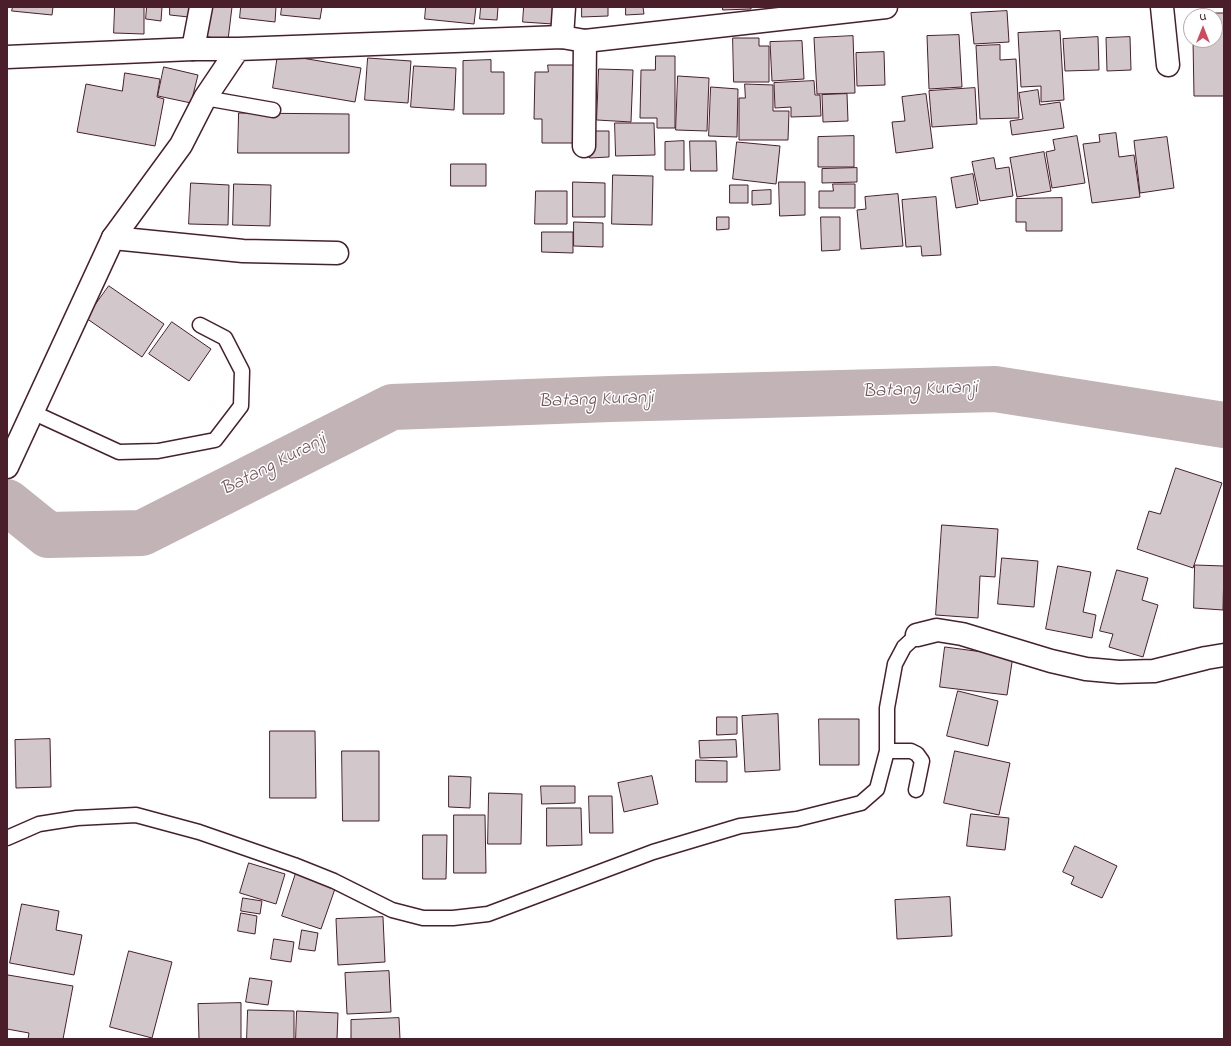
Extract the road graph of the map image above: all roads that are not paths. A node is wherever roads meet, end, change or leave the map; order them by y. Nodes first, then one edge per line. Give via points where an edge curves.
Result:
1 (201, 7) edge
2 (564, 7) edge
3 (886, 7) edge
4 (1162, 7) edge
5 (811, 11) edge
6 (562, 37) junction
7 (585, 41) junction
8 (193, 49) junction
9 (238, 49) junction
10 (7, 57) edge
11 (1168, 65) dead end
12 (205, 98) junction
13 (273, 110) dead end
14 (584, 146) dead end
15 (113, 238) junction
16 (337, 253) dead end
17 (200, 325) dead end
18 (32, 412) junction
19 (10, 462) edge
20 (917, 635) joint
21 (1224, 655) edge
22 (886, 752) junction
23 (916, 790) dead end
24 (7, 838) edge

1 - 8 street
2 - 6 street
3 - 5 street
4 - 11 street
5 - 7 street
6 - 7 street
6 - 9 street
7 - 14 street
8 - 9 street
8 - 10 street
9 - 12 street
12 - 13 lane
12 - 15 street via 181,145
15 - 16 street via 243,251
15 - 18 street
17 - 18 lane via 225,338 242,371 241,406 215,440 158,451 119,452
18 - 19 street
20 - 21 street via 937,630 962,634 1051,661 1086,669 1119,672 1154,671
20 - 22 lane via 904,647 895,664 887,708
22 - 23 lane via 917,754 922,761
22 - 24 lane via 877,789 861,803 797,819 740,826 653,852 488,914 453,918 423,918 392,910 334,881 294,865 199,832 136,815 76,818 39,824

